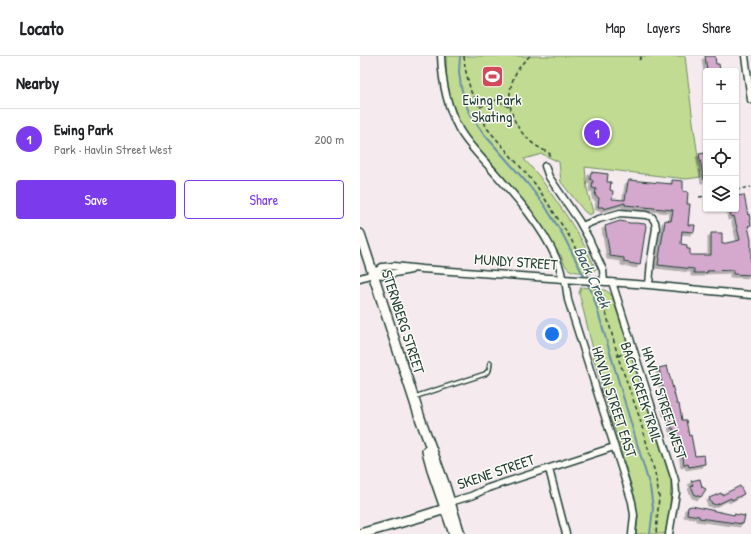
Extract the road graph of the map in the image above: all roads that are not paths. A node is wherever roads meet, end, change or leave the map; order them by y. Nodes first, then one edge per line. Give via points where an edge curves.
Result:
1 (441, 56) edge
2 (745, 56) edge
3 (749, 69) edge
4 (751, 100) edge
5 (545, 166) dead end
6 (582, 226) junction
7 (360, 234) edge
8 (373, 274) junction
9 (360, 278) edge
10 (564, 279) junction
11 (604, 282) junction
12 (612, 282) junction
13 (649, 285) junction
14 (751, 296) edge
15 (490, 363) dead end
16 (413, 397) junction
17 (614, 447) junction
18 (549, 468) junction
19 (447, 505) junction
20 (360, 534) edge
21 (454, 534) edge
22 (460, 534) edge
23 (566, 534) edge
24 (632, 534) edge
25 (669, 534) edge

1 - 10 street, HAVLIN STREET EAST via 446,98 458,128 522,205 542,234
2 - 3 street
3 - 4 street
5 - 6 street via 552,182
6 - 11 street via 603,270
6 - 13 street via 620,213 652,217 656,228
7 - 8 street, STERNBERG STREET
8 - 9 street, MUNDY STREET
8 - 10 street, MUNDY STREET via 385,266
8 - 16 street, STERNBERG STREET
10 - 11 street, MUNDY STREET, bridge
10 - 17 street, HAVLIN STREET EAST via 568,300
11 - 12 street, MUNDY STREET
12 - 13 street, MUNDY STREET
12 - 25 street, HAVLIN STREET WEST via 675,480 676,493
13 - 14 street, MUNDY STREET
15 - 16 lane via 490,370 485,374
16 - 19 street, STERNBERG STREET via 431,465
17 - 18 street, SKENE STREET
17 - 24 street, HAVLIN STREET EAST via 634,508
18 - 19 street, SKENE STREET
18 - 23 street
19 - 20 street, SKENE STREET
19 - 21 street, STERNBERG STREET
19 - 22 street, STERNBERG STREET

